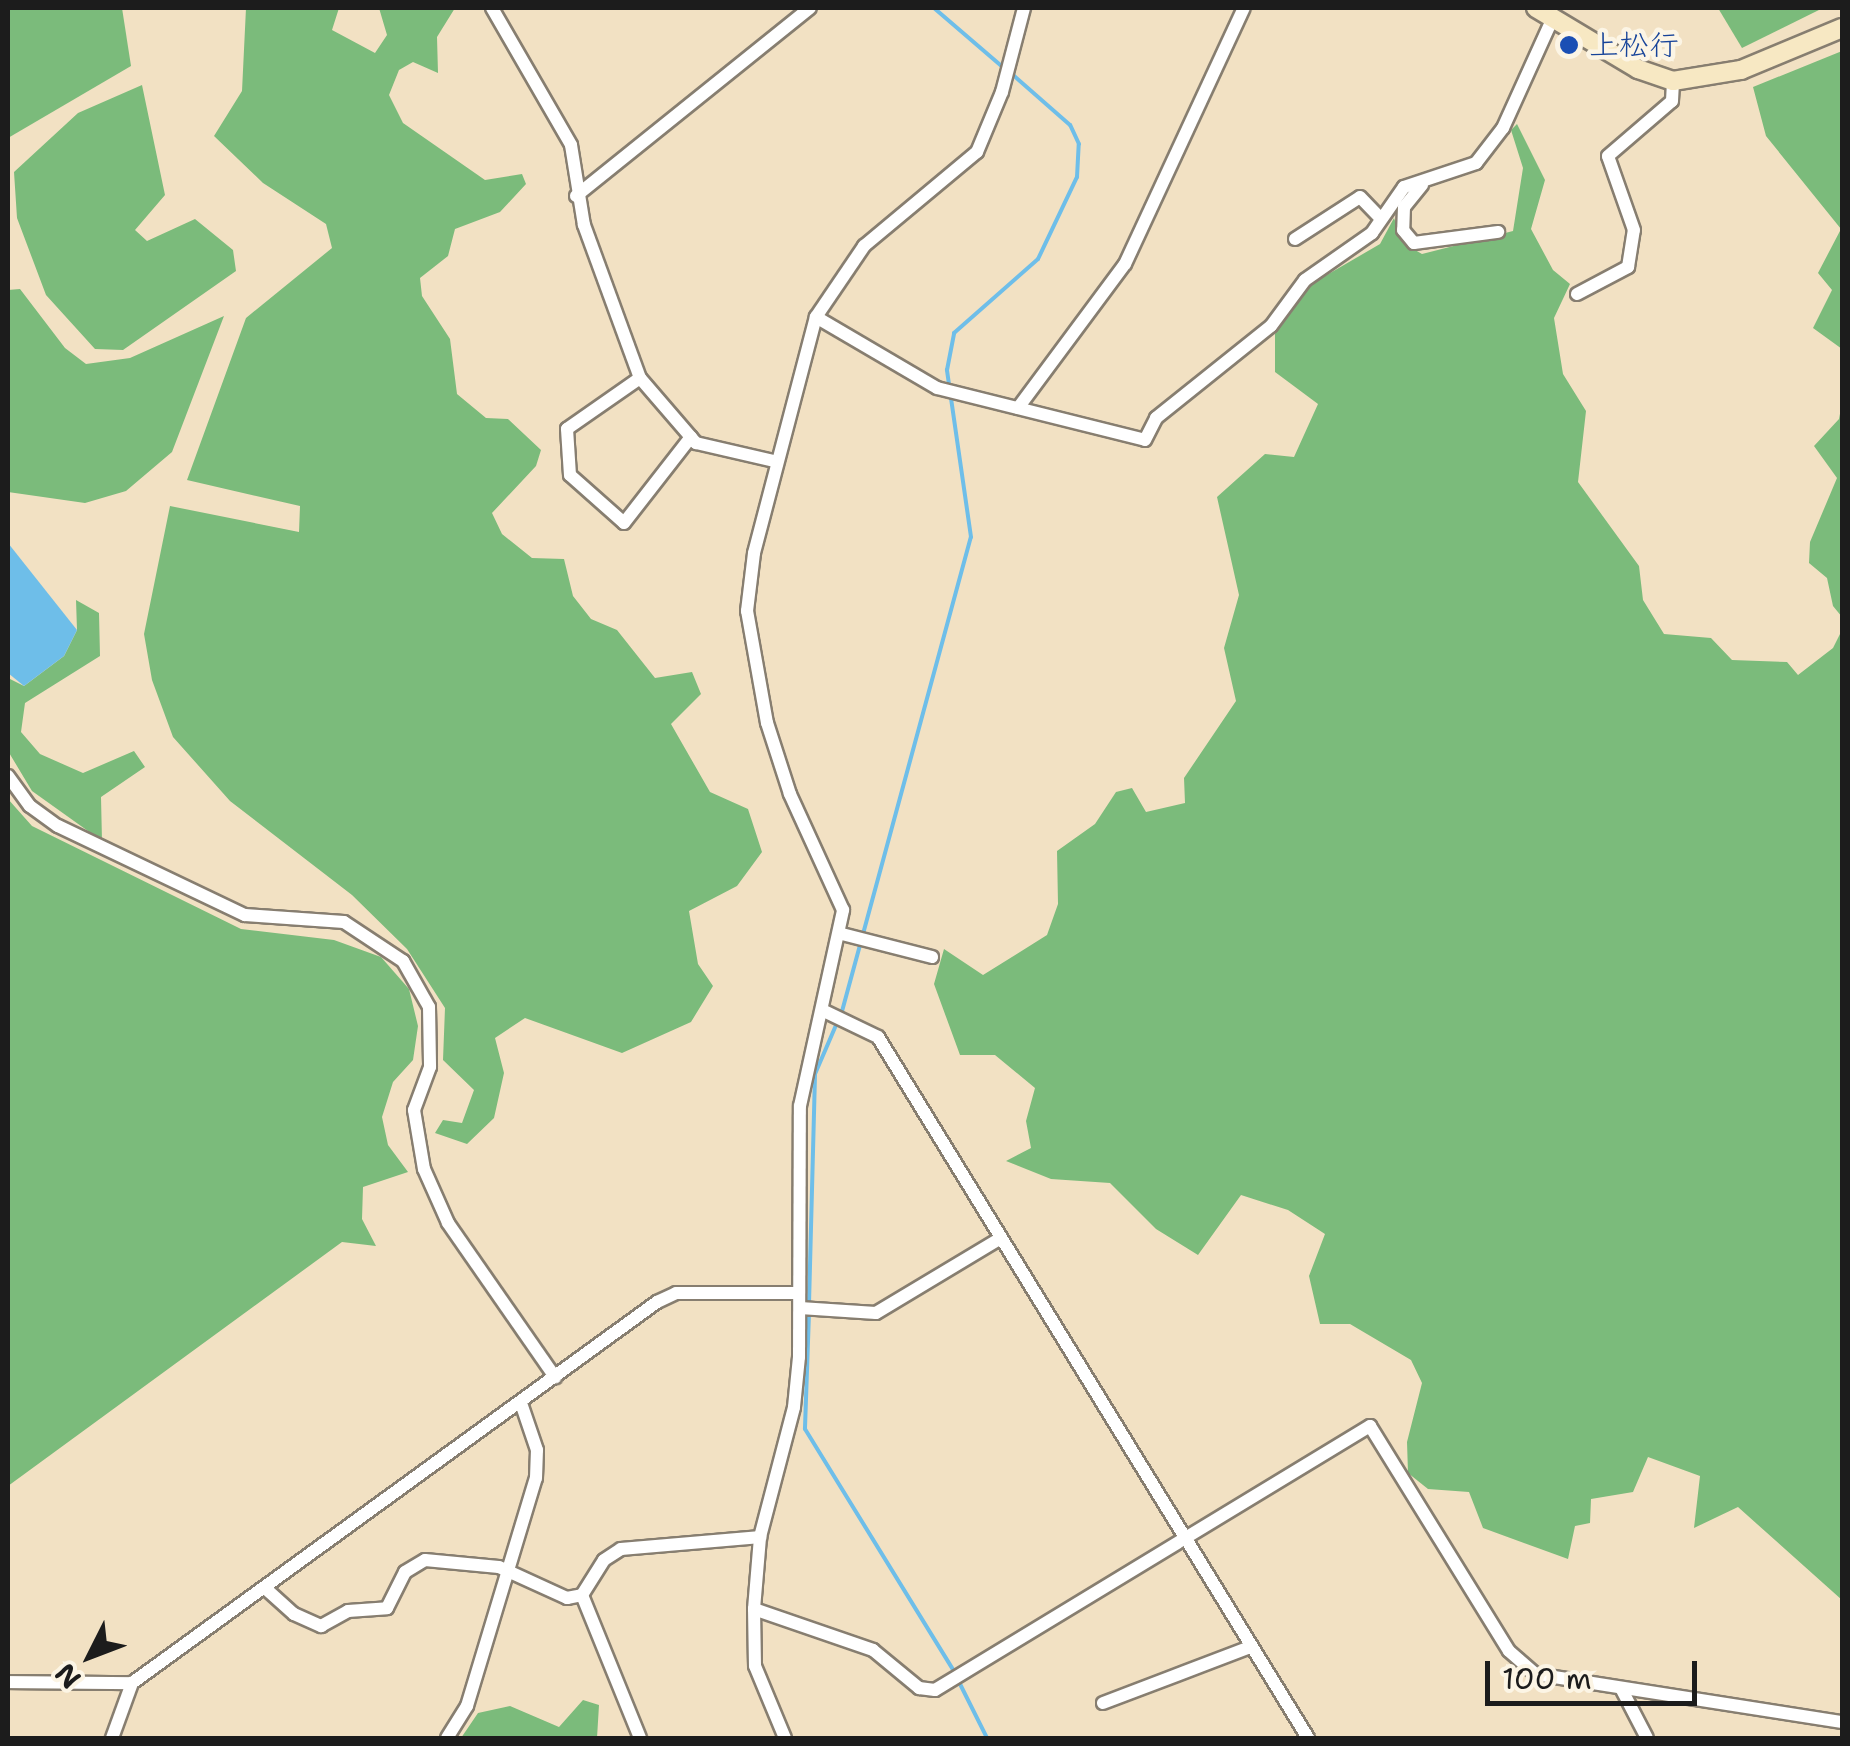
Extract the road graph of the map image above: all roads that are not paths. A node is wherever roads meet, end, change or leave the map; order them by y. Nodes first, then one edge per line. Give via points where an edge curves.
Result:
1 (492, 8) edge
2 (810, 8) edge
3 (1024, 8) edge
4 (1244, 8) edge
5 (1544, 13) edge
6 (1842, 28) edge
7 (1673, 81) junction
8 (1426, 174) junction
9 (576, 196) junction
10 (1380, 218) junction
11 (1498, 232) dead end
12 (1296, 239) dead end
13 (1577, 294) dead end
14 (816, 317) junction
15 (640, 378) junction
16 (1018, 408) junction
17 (691, 437) junction
18 (774, 460) junction
19 (8, 776) edge
20 (848, 936) junction
21 (932, 957) dead end
22 (828, 1003) junction
23 (1001, 1238) junction
24 (799, 1301) junction
25 (555, 1377) junction
26 (521, 1403) junction
27 (760, 1537) junction
28 (1184, 1538) junction
29 (506, 1573) junction
30 (265, 1588) junction
31 (582, 1595) junction
32 (754, 1608) junction
33 (1248, 1648) junction
34 (8, 1682) edge
35 (132, 1682) junction
36 (1621, 1688) junction
37 (1103, 1703) dead end
38 (1842, 1722) edge
39 (112, 1738) edge
40 (446, 1738) edge
41 (640, 1738) edge
42 (785, 1738) edge
43 (1308, 1738) edge
44 (1647, 1738) edge

1 - 9 street via 571,145
2 - 9 street
3 - 14 street via 1002,92 976,152 864,246
4 - 16 street via 1124,264
5 - 7 main road via 1638,69
5 - 8 street via 1490,148 1476,164 1448,177
6 - 7 main road via 1741,70 1705,81
7 - 13 street via 1672,101 1608,156 1634,230 1628,267
8 - 10 street via 1404,186
8 - 11 street via 1404,207 1403,230 1414,243
9 - 15 street
10 - 12 street via 1360,197
10 - 16 street via 1372,233 1304,280 1271,326 1156,418 1145,440
14 - 16 street via 937,388
14 - 18 street
15 - 17 street
15 - 17 street via 567,429 570,475 624,523
17 - 18 street
18 - 20 street via 748,610 767,723
19 - 25 street via 30,806 58,826 245,915 344,922 402,961 429,1008 430,1066 414,1110 424,1169 448,1223
20 - 21 street
20 - 22 street
22 - 23 street via 878,1037
22 - 24 street via 800,1106
23 - 24 street via 876,1312
23 - 28 street
24 - 25 street via 676,1294
24 - 27 street via 794,1407
25 - 26 street
26 - 29 street via 537,1450 536,1478
26 - 30 street
27 - 31 street via 621,1550 604,1560
27 - 32 street
28 - 32 street via 935,1690 918,1688 874,1650
28 - 33 street
28 - 36 street via 1370,1426 1509,1651 1535,1674
29 - 30 street via 498,1567 414,1563 387,1608 348,1611 321,1626
29 - 31 street via 567,1598
29 - 40 street via 467,1706
30 - 35 street
31 - 41 street
32 - 42 street via 755,1666
33 - 37 street
33 - 43 street
34 - 35 street
35 - 39 street
36 - 38 street
36 - 44 street

